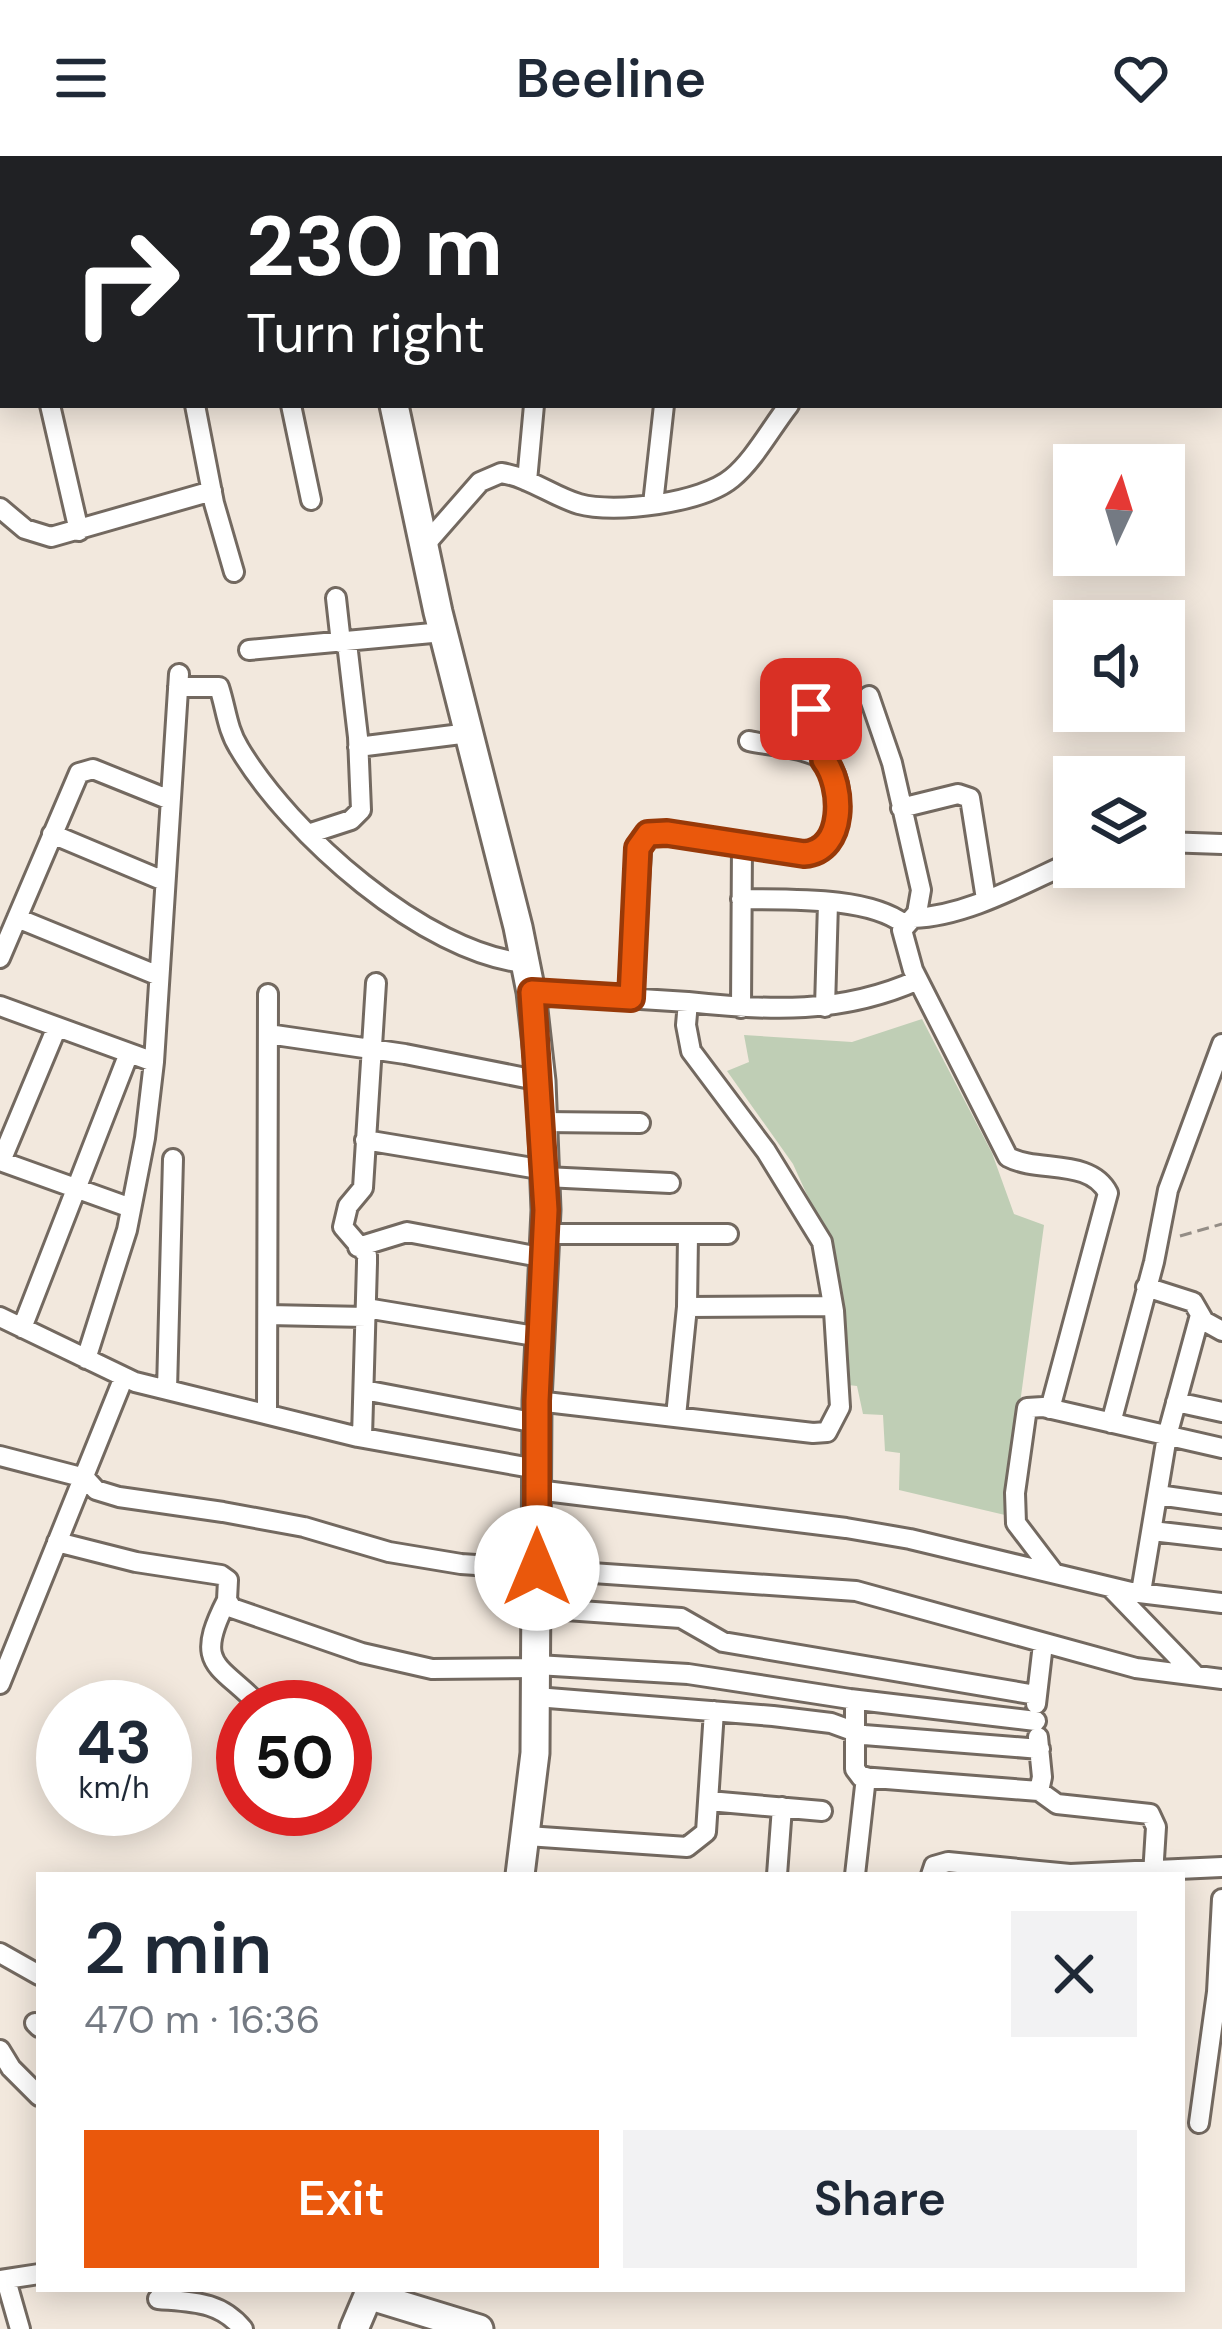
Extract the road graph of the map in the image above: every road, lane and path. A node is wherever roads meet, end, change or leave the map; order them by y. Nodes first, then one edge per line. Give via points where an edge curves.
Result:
1 (51, 408) edge
2 (196, 408) edge
3 (292, 408) edge
4 (395, 408) edge
5 (534, 408) edge
6 (664, 408) edge
7 (787, 408) edge
8 (527, 481) junction
9 (212, 491) junction
10 (310, 500) dead end
11 (653, 504) junction
12 (0, 508) edge
13 (79, 531) junction
14 (423, 547) junction
15 (234, 572) dead end
16 (336, 598) dead end
17 (443, 632) junction
18 (344, 643) junction
19 (249, 650) dead end
20 (869, 696) dead end
21 (788, 702) dead end
22 (470, 733) junction
23 (749, 741) dead end
24 (358, 747) junction
25 (824, 760) junction
26 (170, 800) junction
27 (901, 808) junction
28 (52, 834) junction
29 (308, 834) junction
30 (1185, 843) edge
31 (742, 844) junction
32 (1222, 844) edge
33 (1053, 870) edge
34 (164, 881) junction
35 (741, 899) junction
36 (986, 899) junction
37 (828, 903) junction
38 (16, 918) junction
39 (909, 921) junction
40 (0, 958) edge
41 (525, 963) junction
42 (159, 976) junction
43 (918, 980) junction
44 (376, 983) dead end
45 (532, 992) junction
46 (268, 994) dead end
47 (631, 998) junction
48 (688, 1002) junction
49 (0, 1006) edge
50 (825, 1007) junction
51 (741, 1008) junction
52 (57, 1027) junction
53 (268, 1034) junction
54 (1222, 1045) edge
55 (370, 1048) junction
56 (129, 1053) junction
57 (154, 1062) junction
58 (541, 1082) junction
59 (543, 1122) junction
60 (640, 1123) dead end
61 (365, 1140) junction
62 (173, 1159) dead end
63 (0, 1161) edge
64 (545, 1173) junction
65 (670, 1183) dead end
66 (74, 1190) junction
67 (131, 1208) junction
68 (1222, 1224) edge
69 (1160, 1233) junction
70 (728, 1234) dead end
71 (688, 1237) junction
72 (545, 1246) junction
73 (358, 1247) junction
74 (1146, 1287) junction
75 (832, 1306) junction
76 (686, 1307) junction
77 (366, 1313) junction
78 (268, 1315) junction
79 (1200, 1315) junction
80 (0, 1317) edge
81 (22, 1328) junction
82 (1222, 1330) edge
83 (541, 1337) junction
84 (86, 1359) junction
85 (124, 1377) junction
86 (167, 1390) junction
87 (364, 1390) junction
88 (1177, 1402) junction
89 (1051, 1409) junction
90 (537, 1412) junction
91 (1222, 1412) edge
92 (267, 1414) junction
93 (676, 1416) junction
94 (1111, 1423) junction
95 (1167, 1436) junction
96 (362, 1437) junction
97 (1222, 1448) edge
98 (0, 1456) edge
99 (86, 1478) junction
100 (537, 1480) junction
101 (1158, 1495) junction
102 (1222, 1504) edge
103 (1151, 1531) junction
104 (1222, 1539) edge
105 (57, 1542) junction
106 (537, 1568) junction
107 (1054, 1574) junction
108 (1110, 1587) junction
109 (1141, 1592) junction
110 (227, 1600) junction
111 (1222, 1603) edge
112 (537, 1608) junction
113 (1043, 1644) junction
114 (1195, 1676) junction
115 (537, 1677) junction
116 (1222, 1679) edge
117 (228, 1680) edge
118 (0, 1684) edge
119 (1036, 1695) junction
120 (855, 1700) junction
121 (714, 1711) junction
122 (1036, 1720) junction
123 (855, 1733) junction
124 (1040, 1749) junction
125 (866, 1777) junction
126 (1039, 1791) junction
127 (709, 1801) junction
128 (782, 1808) junction
129 (822, 1811) dead end
130 (527, 1836) junction
131 (1222, 1867) edge
132 (521, 1872) edge
133 (777, 1872) edge
134 (855, 1872) edge
135 (933, 1872) edge
136 (1022, 1872) edge
137 (1153, 1872) edge
138 (1164, 1872) edge
139 (1222, 1899) edge
140 (0, 1953) edge
141 (36, 1973) edge
142 (0, 2050) edge
143 (36, 2093) edge
144 (1199, 2123) dead end
145 (36, 2274) edge
146 (3, 2280) edge
147 (370, 2292) edge
148 (158, 2299) dead end
149 (20, 2329) edge
150 (243, 2329) edge
151 (354, 2329) edge
152 (479, 2329) edge

1 - 13 street
2 - 9 street
3 - 10 street
4 - 14 main road
5 - 8 street
6 - 11 street
7 - 11 street via 731,479
8 - 11 street via 578,504
8 - 14 street via 501,473 480,482
9 - 13 street
9 - 15 street
12 - 13 street via 42,537
14 - 17 main road
16 - 18 street
17 - 18 street
17 - 22 main road
18 - 19 street
18 - 24 street
20 - 27 street
21 - 25 street via 819,715
22 - 24 street
22 - 41 main road
23 - 25 street
24 - 29 street via 361,810
25 - 31 street via 838,789 828,844 804,854
26 - 28 street via 85,770
26 - 29 street via 178,681 219,688 236,745
26 - 34 street
27 - 36 street via 970,798
27 - 39 street via 921,890
28 - 34 street
28 - 38 street
29 - 41 street via 388,902 457,946
30 - 32 street
31 - 35 street
31 - 47 street via 667,833 642,838
33 - 36 street
34 - 42 street
35 - 37 street
35 - 51 street
36 - 39 street
37 - 39 street
37 - 50 street
38 - 40 street
38 - 42 street
39 - 43 street via 903,944
41 - 45 main road
42 - 57 street
43 - 50 street
43 - 89 street via 1008,1157 1098,1179 1108,1193
44 - 55 street
45 - 47 street
45 - 58 main road
46 - 53 street
47 - 48 street
48 - 51 street
48 - 75 street via 691,1051 822,1242
49 - 52 street
50 - 51 street
52 - 56 street
52 - 63 street
53 - 55 street
53 - 78 street
54 - 69 street
55 - 58 street
55 - 61 street
56 - 57 street
56 - 66 street
57 - 67 street
58 - 59 main road
59 - 60 street
59 - 64 main road
61 - 64 street
61 - 73 street via 363,1188 343,1227
62 - 86 street
63 - 66 street
64 - 65 street
64 - 72 main road
66 - 67 street
66 - 81 street
67 - 84 street
68 - 69 path via 1184,1236
69 - 74 street
70 - 71 street
71 - 72 street
71 - 76 street
72 - 73 street via 407,1232
72 - 83 main road
73 - 77 street via 367,1255
74 - 79 street via 1193,1302
74 - 94 street
75 - 76 street
75 - 93 street via 840,1407 827,1432
76 - 93 street
77 - 78 street
77 - 83 street
77 - 87 street
78 - 92 street
79 - 82 street
79 - 88 street
80 - 81 street
81 - 84 street
83 - 90 main road
84 - 85 street
85 - 86 street
85 - 99 street
86 - 92 street
87 - 90 street
87 - 96 street
88 - 91 street
88 - 95 street
89 - 94 street
89 - 107 street via 1034,1406 1024,1415 1015,1515
90 - 93 street
90 - 100 main road
92 - 96 street
94 - 95 street
95 - 97 street
95 - 101 street
96 - 100 street
98 - 99 street
99 - 105 street
99 - 106 street via 119,1497 304,1527 389,1552
100 - 106 main road
100 - 107 street via 846,1528
101 - 102 street
101 - 103 street
103 - 104 street
103 - 109 street
105 - 110 street via 221,1575
105 - 118 street
106 - 112 main road
106 - 113 street via 856,1591
107 - 108 street
108 - 109 street
108 - 114 street
109 - 111 street
110 - 115 street via 317,1639 432,1669
110 - 117 street via 211,1654
112 - 115 main road
112 - 119 street via 681,1618 723,1642
113 - 114 street
113 - 119 street
114 - 116 street
115 - 120 street via 688,1674
115 - 121 street
115 - 130 main road
119 - 122 street
120 - 122 street
120 - 123 street
121 - 123 street
121 - 127 street
122 - 124 street
123 - 124 street
123 - 125 street via 856,1774
124 - 126 street
125 - 126 street
125 - 134 street
126 - 137 street via 1058,1804 1150,1814
127 - 128 street
127 - 130 street via 706,1832 687,1847
128 - 129 street
128 - 133 street
130 - 132 main road
131 - 138 street
135 - 136 street via 948,1862
139 - 144 street
140 - 141 street
142 - 143 street
145 - 146 street
146 - 149 street
147 - 151 main road
147 - 152 main road
148 - 150 street via 209,2305

